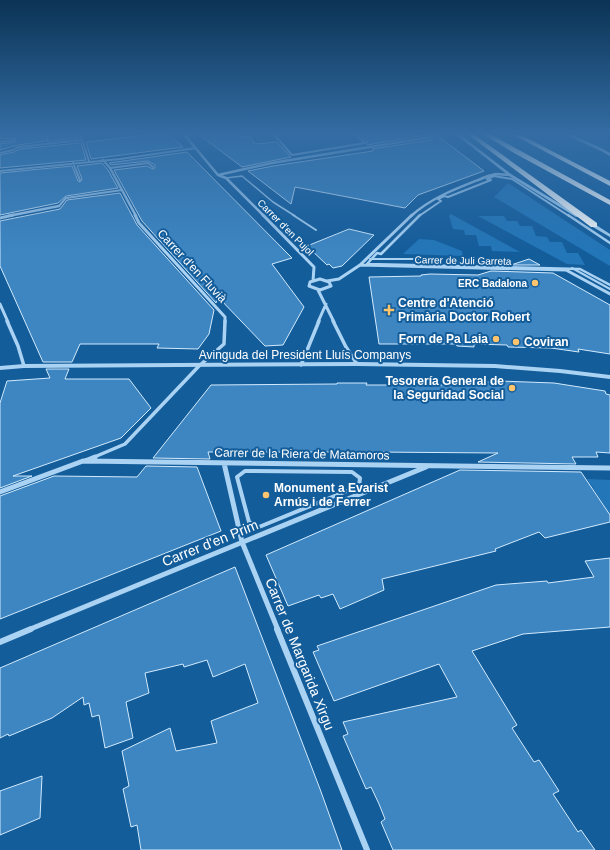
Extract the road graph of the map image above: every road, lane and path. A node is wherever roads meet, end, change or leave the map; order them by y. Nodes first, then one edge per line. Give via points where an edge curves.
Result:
1 (77, 173) edge
2 (113, 173) edge
3 (216, 173) edge
4 (228, 173) edge
5 (507, 173) edge
6 (523, 173) edge
7 (554, 173) edge
8 (588, 173) edge
9 (600, 173) edge
10 (218, 175) junction
11 (510, 175) junction
12 (610, 177) edge
13 (226, 178) junction
14 (80, 180) dead end
15 (610, 184) edge
16 (122, 190) junction
17 (610, 203) edge
18 (59, 206) joint
19 (0, 218) edge
20 (594, 225) junction
21 (316, 230) dead end
22 (610, 236) edge
23 (610, 243) edge
24 (367, 259) junction
25 (371, 259) junction
26 (431, 259) dead end
27 (360, 265) junction
28 (570, 268) dead end
29 (313, 280) junction
30 (327, 281) junction
31 (610, 285) edge
32 (610, 289) edge
33 (318, 290) junction
34 (610, 294) edge
35 (0, 304) edge
36 (326, 304) junction
37 (357, 364) junction
38 (301, 365) junction
39 (24, 366) junction
40 (199, 366) junction
41 (0, 368) edge
42 (610, 377) edge
43 (83, 461) junction
44 (224, 463) junction
45 (428, 466) junction
46 (610, 468) edge
47 (359, 486) joint
48 (0, 492) edge
49 (242, 542) junction
50 (0, 642) edge
51 (367, 850) edge

1 - 14 street
2 - 16 street, Carrer d'en Fluvià
3 - 10 street
4 - 10 street
5 - 11 street
6 - 20 highway
7 - 17 highway
8 - 15 highway
9 - 12 highway
10 - 13 street, Carrer d'en Pujol
11 - 20 street
11 - 24 street via 488,176 438,196 419,209
13 - 21 lane via 242,176 273,202
13 - 29 street, Carrer d'en Pujol via 314,267
16 - 18 street via 66,198
16 - 40 street, Carrer d'en Fluvià via 139,223 225,317 224,344
18 - 19 street
20 - 22 street
23 - 25 street via 512,179 494,176 487,178 491,180 438,199 441,200 421,214 381,254 377,253
24 - 25 lane
24 - 27 street
25 - 26 lane
25 - 31 street via 367,264 580,269
27 - 30 street via 339,279
27 - 34 street, Carrer de Juli Garreta via 566,270
28 - 32 lane
29 - 30 street
29 - 33 street, Carrer d'en Pujol via 309,286
30 - 33 street via 329,287
33 - 36 street
35 - 39 street
36 - 37 street
36 - 38 street
37 - 38 street, Avinguda del President Lluís Companys
37 - 42 street, Avinguda del President Lluís Companys via 495,366
38 - 40 street, Avinguda del President Lluís Companys
39 - 40 street, Avinguda del President Lluís Companys
39 - 41 street, Avinguda del President Lluís Companys
40 - 43 street, Carrer d'en Fluvià via 125,444
43 - 44 street, Carrer de la Riera de Matamoros
43 - 48 street, Carrer de la Riera de Matamoros
44 - 45 street, Carrer de la Riera de Matamoros
44 - 49 street, Carrer de Margarida Xirgu
45 - 46 street, Carrer de la Riera de Matamoros
45 - 49 street, Carrer d'en Prim
47 - 47 street via 360,478 352,472 245,471 237,477 249,522 259,527
49 - 50 street, Carrer d'en Prim
49 - 51 street, Carrer de Margarida Xirgu

